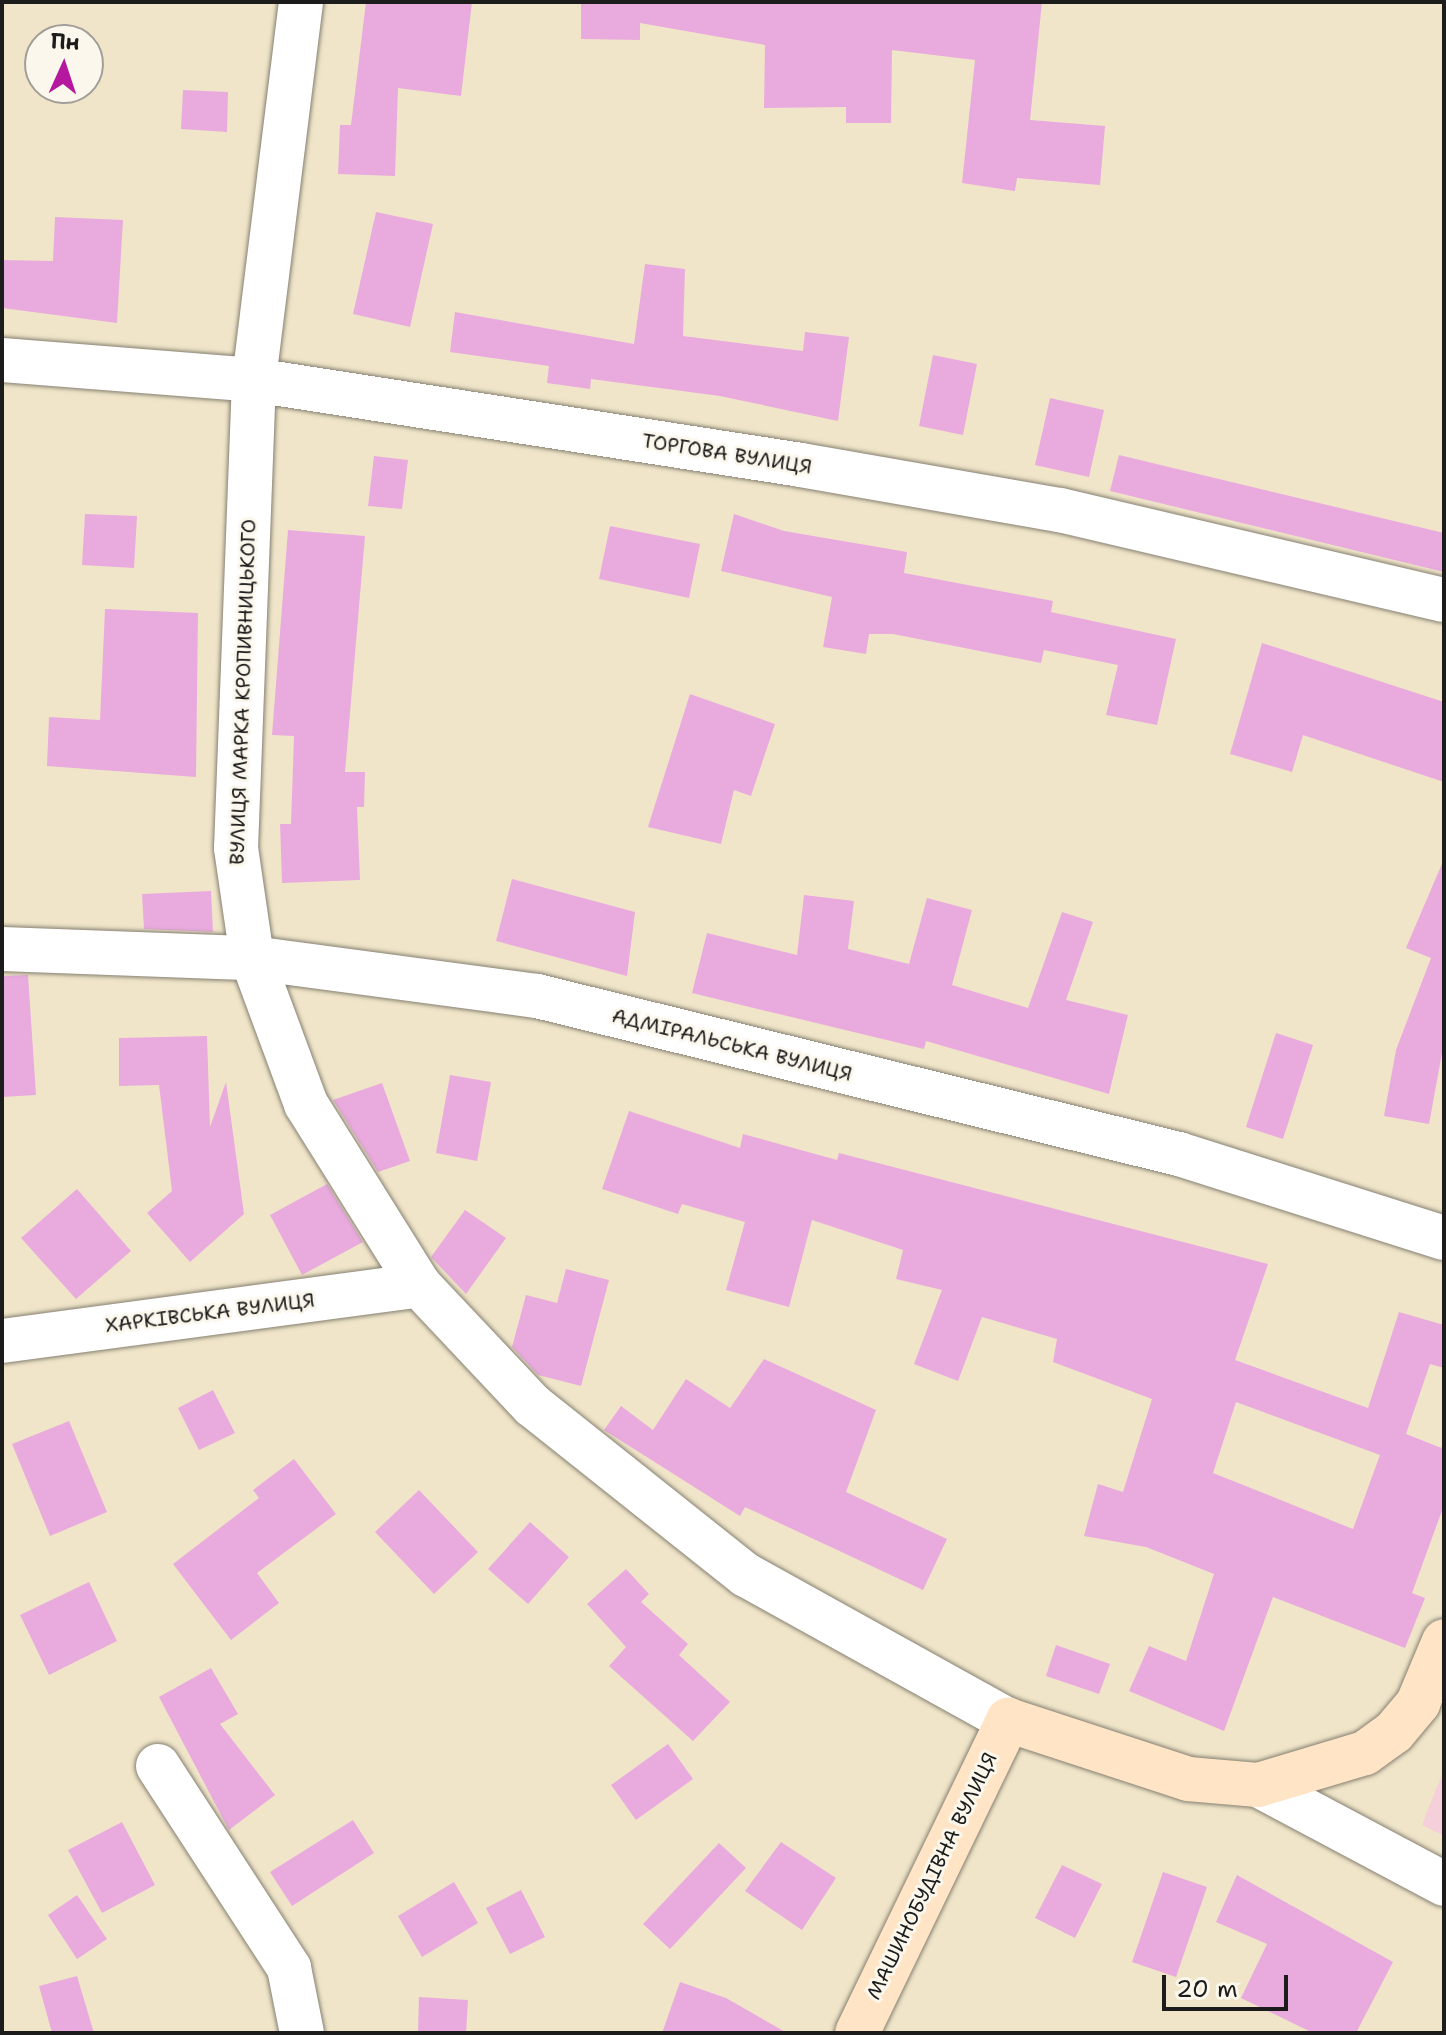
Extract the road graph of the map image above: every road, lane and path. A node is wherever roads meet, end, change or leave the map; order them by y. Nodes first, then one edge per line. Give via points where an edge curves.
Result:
1 (301, 2) edge
2 (2, 360) edge
3 (254, 380) junction
4 (1444, 600) edge
5 (2, 949) edge
6 (252, 958) junction
7 (1444, 1238) edge
8 (419, 1285) junction
9 (2, 1341) edge
10 (1444, 1641) edge
11 (1008, 1720) junction
12 (158, 1766) dead end
13 (1258, 1785) junction
14 (1444, 1884) edge
15 (302, 2033) edge
16 (857, 2033) edge

1 - 3 street, ВУЛИЦЯ МАРКА КРОПИВНИЦЬКОГО
2 - 3 street, ТОРГОВА ВУЛИЦЯ
3 - 4 street, ТОРГОВА ВУЛИЦЯ via 1060,510
3 - 6 street, ВУЛИЦЯ МАРКА КРОПИВНИЦЬКОГО via 236,848
5 - 6 street, АДМІРАЛЬСЬКА ВУЛИЦЯ
6 - 7 street, АДМІРАЛЬСЬКА ВУЛИЦЯ via 537,996 1179,1154
6 - 8 street, ВУЛИЦЯ МАРКА КРОПИВНИЦЬКОГО via 306,1104
8 - 9 street, ХАРКІВСЬКА ВУЛИЦЯ
8 - 11 street, ВУЛИЦЯ МАРКА КРОПИВНИЦЬКОГО via 532,1405 746,1575
10 - 13 street via 1418,1703 1394,1732 1365,1753
11 - 13 street, ВУЛИЦЯ МАРКА КРОПИВНИЦЬКОГО via 1188,1779
11 - 16 street, МАШИНОБУДІВНА ВУЛИЦЯ
12 - 15 street via 289,1968
13 - 14 street, ВУЛИЦЯ МАРКА КРОПИВНИЦЬКОГО

